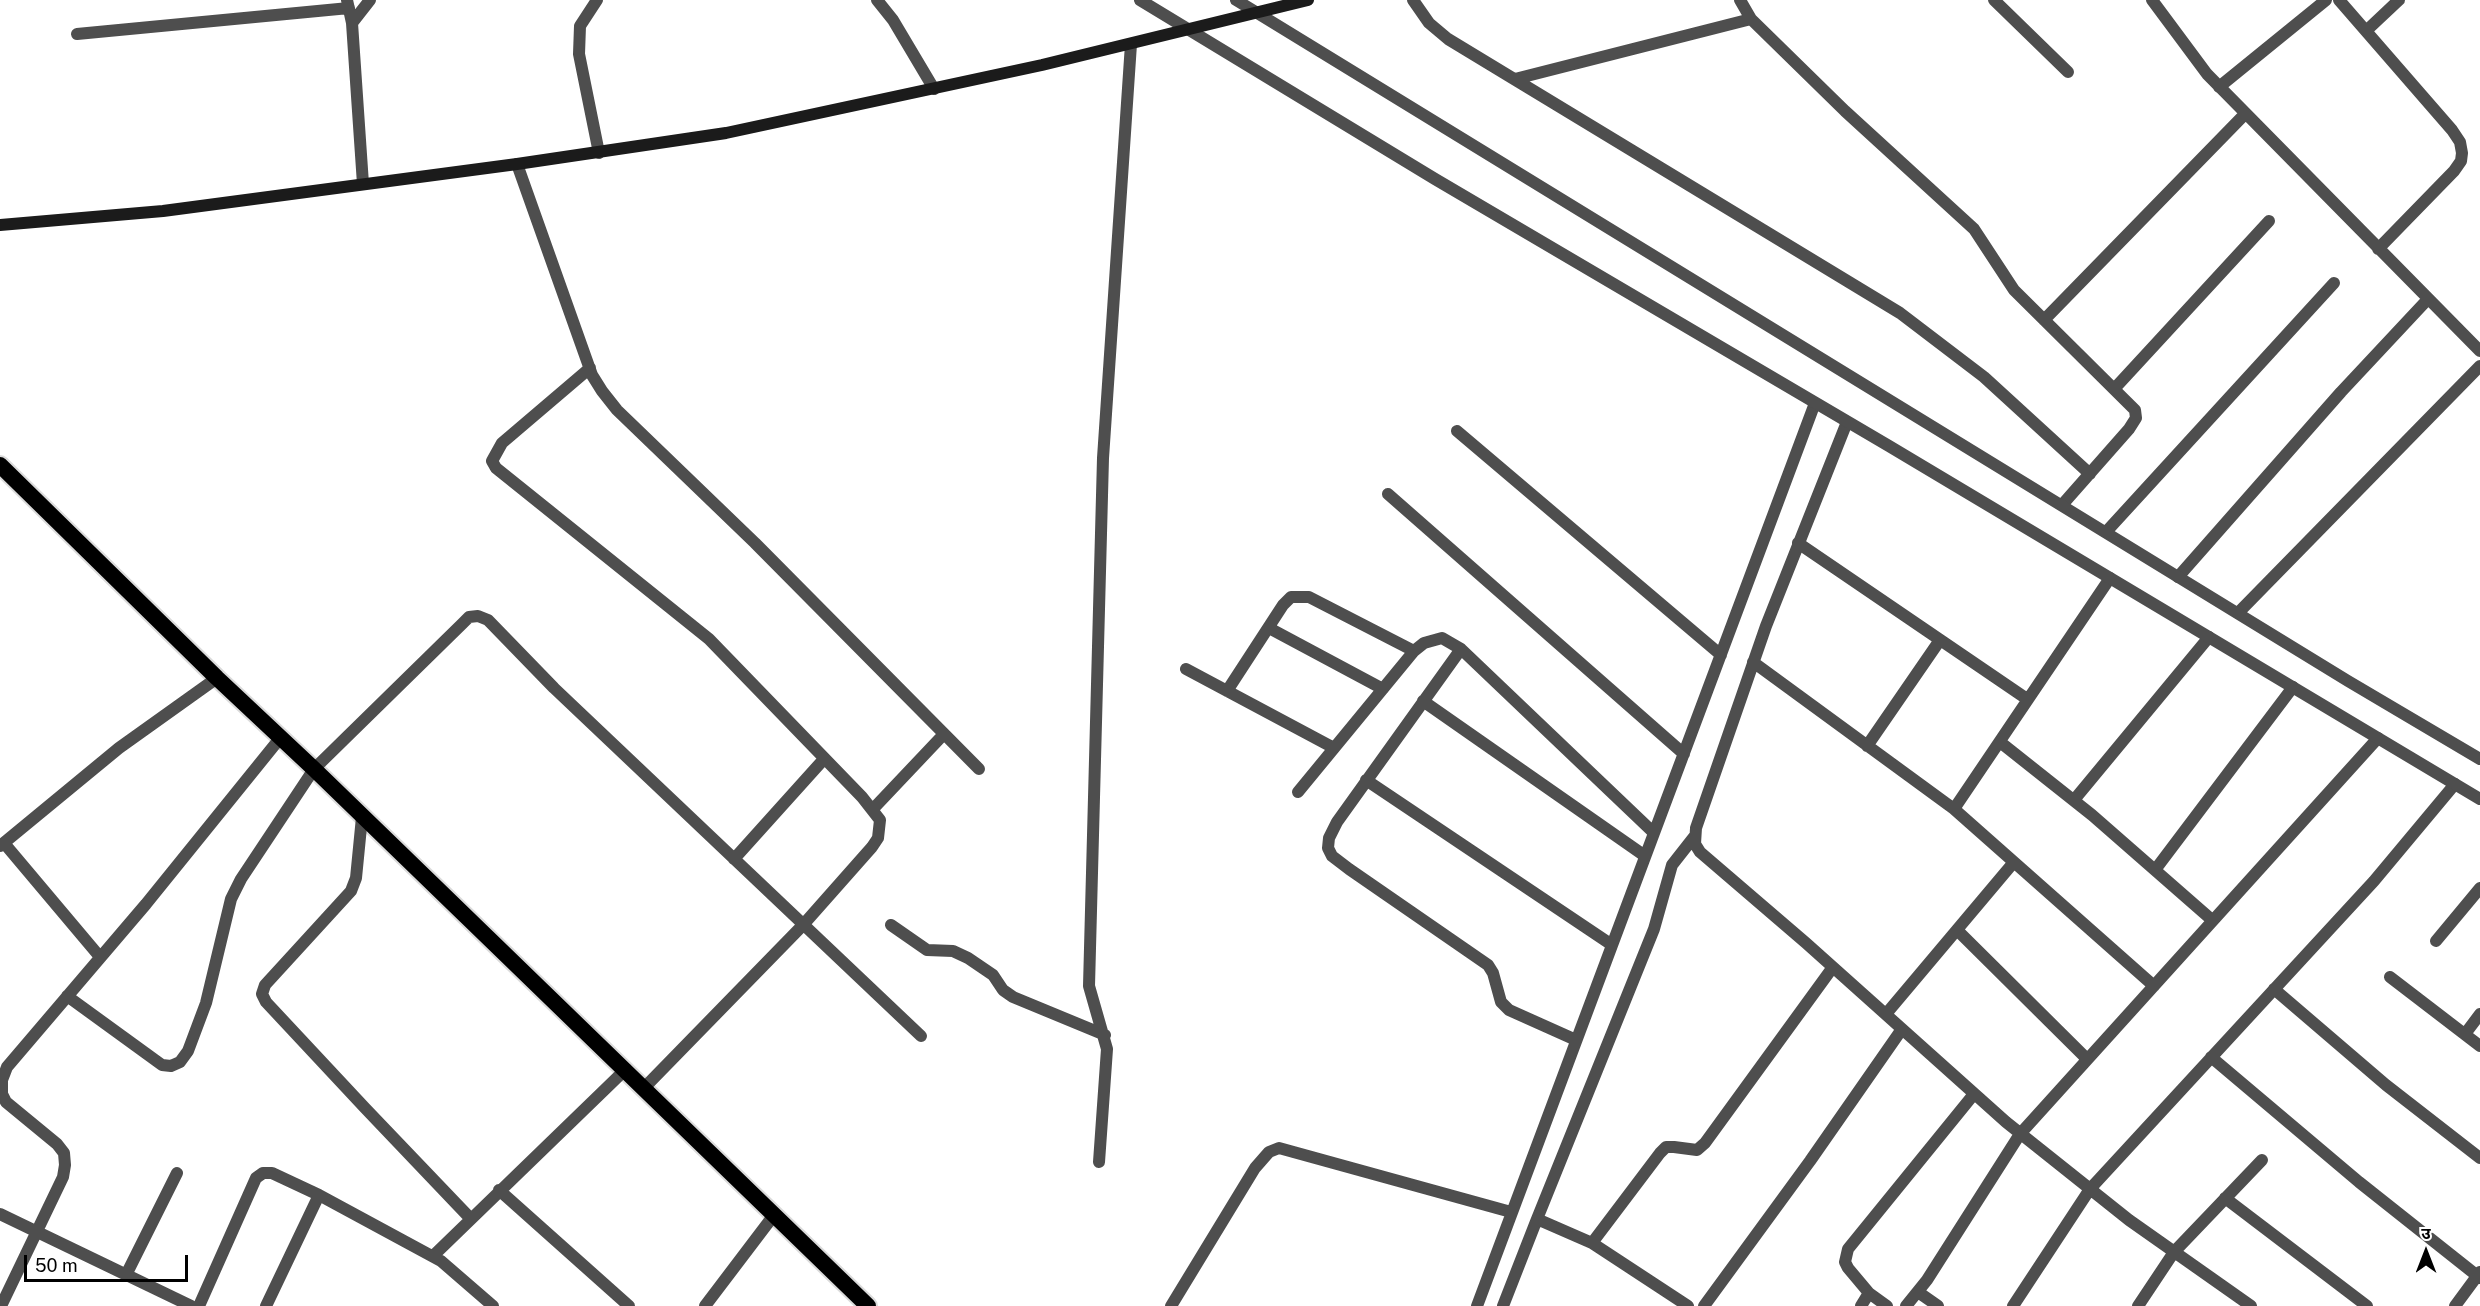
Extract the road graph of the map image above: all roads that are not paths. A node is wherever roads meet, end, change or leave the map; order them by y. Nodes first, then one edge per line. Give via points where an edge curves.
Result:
1 (370, 0) edge
2 (597, 0) edge
3 (878, 0) edge
4 (1140, 0) edge
5 (1236, 0) edge
6 (1308, 0) edge
7 (1413, 0) edge
8 (1740, 0) edge
9 (1994, 0) edge
10 (2152, 0) edge
11 (2326, 0) edge
12 (2339, 0) edge
13 (2399, 0) edge
14 (348, 4) edge
15 (1256, 12) junction
16 (1751, 19) junction
17 (352, 23) junction
18 (1186, 31) junction
19 (2366, 31) junction
20 (77, 34) dead end
21 (1131, 44) junction
22 (2068, 72) dead end
23 (1515, 79) junction
24 (2219, 87) junction
25 (934, 89) junction
26 (2245, 114) junction
27 (598, 153) junction
28 (517, 164) junction
29 (363, 184) junction
30 (2269, 221) dead end
31 (0, 225) edge
32 (2378, 249) junction
33 (2334, 283) dead end
34 (2428, 299) junction
35 (2044, 320) junction
36 (2480, 351) edge
37 (2480, 366) edge
38 (590, 368) junction
39 (2115, 388) junction
40 (1815, 403) junction
41 (1847, 422) junction
42 (1457, 431) dead end
43 (0, 465) edge
44 (2090, 474) junction
45 (1388, 494) dead end
46 (2062, 505) junction
47 (2106, 532) junction
48 (1798, 543) junction
49 (2178, 577) junction
50 (2110, 578) junction
51 (2238, 613) junction
52 (1269, 628) junction
53 (2209, 637) junction
54 (1940, 640) junction
55 (1461, 649) junction
56 (1414, 651) junction
57 (1721, 655) junction
58 (1753, 662) junction
59 (1186, 669) dead end
60 (217, 678) junction
61 (2294, 687) junction
62 (1383, 689) junction
63 (1227, 691) junction
64 (2027, 699) junction
65 (1423, 701) junction
66 (944, 734) junction
67 (281, 738) junction
68 (2378, 738) junction
69 (2000, 742) junction
70 (1867, 746) junction
71 (1335, 748) junction
72 (1684, 754) junction
73 (824, 759) junction
74 (2480, 759) edge
75 (314, 769) junction
76 (979, 769) dead end
77 (1366, 780) junction
78 (2455, 784) junction
79 (1298, 792) dead end
80 (2480, 799) edge
81 (2074, 800) junction
82 (873, 809) junction
83 (1954, 809) junction
84 (362, 817) junction
85 (1654, 833) junction
86 (1694, 837) junction
87 (2, 844) edge
88 (1646, 856) junction
89 (734, 859) junction
90 (2014, 862) junction
91 (2154, 870) junction
92 (2480, 888) edge
93 (2212, 920) junction
94 (803, 925) junction
95 (891, 925) dead end
96 (1957, 930) junction
97 (2436, 941) dead end
98 (1612, 945) junction
99 (100, 957) junction
100 (1833, 967) junction
101 (2390, 977) dead end
102 (2154, 986) junction
103 (2274, 989) junction
104 (67, 996) junction
105 (1886, 1014) junction
106 (2480, 1014) edge
107 (1902, 1029) junction
108 (2464, 1034) junction
109 (1105, 1035) junction
110 (921, 1036) dead end
111 (1576, 1040) junction
112 (2480, 1046) edge
113 (2211, 1057) junction
114 (2087, 1059) junction
115 (626, 1069) junction
116 (1, 1080) edge
117 (644, 1088) junction
118 (1974, 1094) junction
119 (2020, 1134) junction
120 (2480, 1158) edge
121 (2262, 1160) dead end
122 (1099, 1162) dead end
123 (177, 1173) dead end
124 (2090, 1189) junction
125 (499, 1190) junction
126 (319, 1195) junction
127 (2225, 1198) junction
128 (1511, 1212) junction
129 (0, 1214) edge
130 (774, 1215) junction
131 (470, 1218) junction
132 (1537, 1218) junction
133 (36, 1233) junction
134 (1592, 1244) junction
135 (2174, 1252) junction
136 (433, 1256) junction
137 (126, 1275) junction
138 (2479, 1275) edge
139 (1918, 1292) junction
140 (1869, 1293) junction
141 (1506, 1305) edge
142 (1, 1306) edge
143 (191, 1306) edge
144 (199, 1306) edge
145 (266, 1306) edge
146 (493, 1306) edge
147 (629, 1306) edge
148 (705, 1306) edge
149 (868, 1306) edge
150 (1171, 1306) edge
151 (1477, 1306) edge
152 (1688, 1306) edge
153 (1704, 1306) edge
154 (1861, 1306) edge
155 (1887, 1306) edge
156 (1906, 1306) edge
157 (1938, 1306) edge
158 (2013, 1306) edge
159 (2138, 1306) edge
160 (2251, 1306) edge
161 (2367, 1306) edge
162 (2455, 1306) edge

1 - 17 street
2 - 27 street via 580,26 579,54
3 - 25 street
4 - 18 street
5 - 15 street
6 - 15 main road
7 - 23 street via 1429,23 1448,39
8 - 16 street
9 - 22 street
10 - 24 street
11 - 24 street
12 - 19 street
13 - 19 street
14 - 17 street
14 - 20 street
15 - 18 main road
15 - 46 street
16 - 23 street
16 - 35 street via 1974,229 2014,290
17 - 29 street
18 - 21 main road
18 - 40 street
19 - 32 street via 2452,130 2462,153 2454,171
21 - 25 main road
21 - 109 street via 1103,458 1089,948 1089,986
23 - 44 street via 1900,313 1984,377
24 - 26 street
25 - 27 main road via 726,133
26 - 32 street
26 - 35 street
27 - 28 main road
28 - 29 main road
28 - 38 street
29 - 31 main road via 163,211
30 - 39 street
32 - 34 street
33 - 47 street
34 - 36 street
34 - 49 street
35 - 39 street
37 - 51 street
38 - 66 street via 617,410
38 - 73 street via 518,427 492,461 709,639
39 - 44 street via 2135,410 2136,418
40 - 41 street
40 - 57 street
41 - 48 street
41 - 50 street
42 - 57 street
43 - 60 highway
44 - 46 street
45 - 72 street
46 - 47 street
47 - 49 street
48 - 54 street
48 - 58 street
49 - 51 street
50 - 53 street
50 - 64 street
51 - 74 street
52 - 56 street via 1283,605 1300,595
52 - 62 street
52 - 63 street
53 - 61 street
53 - 81 street
54 - 64 street
54 - 70 street
55 - 56 street via 1442,638 1434,638
55 - 65 street
55 - 85 street
56 - 62 street
57 - 72 street
58 - 70 street
58 - 86 street
59 - 63 street
60 - 67 highway
60 - 87 street via 119,748
61 - 68 street
61 - 91 street
62 - 71 street
63 - 71 street
64 - 69 street
65 - 77 street
65 - 88 street
66 - 76 street
66 - 82 street
67 - 75 highway
67 - 99 street
68 - 78 street
68 - 93 street
69 - 81 street
69 - 83 street
70 - 83 street
71 - 79 street
72 - 85 street
73 - 82 street
73 - 89 street
75 - 84 highway
75 - 89 street via 462,624 478,616 488,620
75 - 104 street via 231,899 206,1003 180,1062 162,1065
77 - 98 street
77 - 111 street via 1329,838 1332,856 1488,965 1501,1002 1509,1010
78 - 80 street
78 - 103 street via 2374,881
81 - 91 street
82 - 94 street via 880,820 878,838
83 - 90 street
84 - 115 highway
84 - 131 street via 356,878 351,891 265,985 262,994
85 - 88 street
86 - 100 street via 1700,852
86 - 132 street via 1672,865 1654,929
87 - 99 street
88 - 98 street
89 - 94 street
90 - 96 street
90 - 102 street
91 - 93 street
92 - 97 street
93 - 102 street
94 - 110 street
94 - 117 street
95 - 109 street via 927,950 952,951 968,958 993,975 1013,997
96 - 105 street
96 - 114 street
98 - 111 street
99 - 104 street
100 - 105 street
100 - 134 street via 1705,1143 1696,1150 1666,1147
101 - 108 street
102 - 114 street
103 - 113 street
103 - 120 street via 2386,1085
104 - 116 street via 21,1049
105 - 107 street
106 - 108 street
107 - 118 street
107 - 153 street
108 - 112 street
109 - 122 street
111 - 128 street
113 - 124 street
113 - 138 street via 2359,1182
114 - 119 street
115 - 117 highway
115 - 125 street
116 - 133 street via 6,1102 64,1153 63,1177
117 - 130 highway
118 - 119 street
118 - 140 street via 1848,1249 1845,1262
119 - 124 street
119 - 139 street
121 - 127 street
123 - 137 street
124 - 135 street
124 - 158 street
125 - 131 street
125 - 147 street
126 - 136 street
126 - 144 street via 272,1173 256,1178
126 - 145 street
127 - 135 street
127 - 161 street
128 - 150 street via 1279,1148 1269,1152 1255,1168
128 - 151 street
129 - 133 street
130 - 148 street
130 - 149 highway
131 - 136 street
132 - 134 street
132 - 141 street
133 - 137 street
133 - 142 street
134 - 152 street
135 - 159 street
135 - 160 street
136 - 146 street
137 - 143 street
138 - 162 street
139 - 156 street
139 - 157 street
140 - 154 street
140 - 155 street

